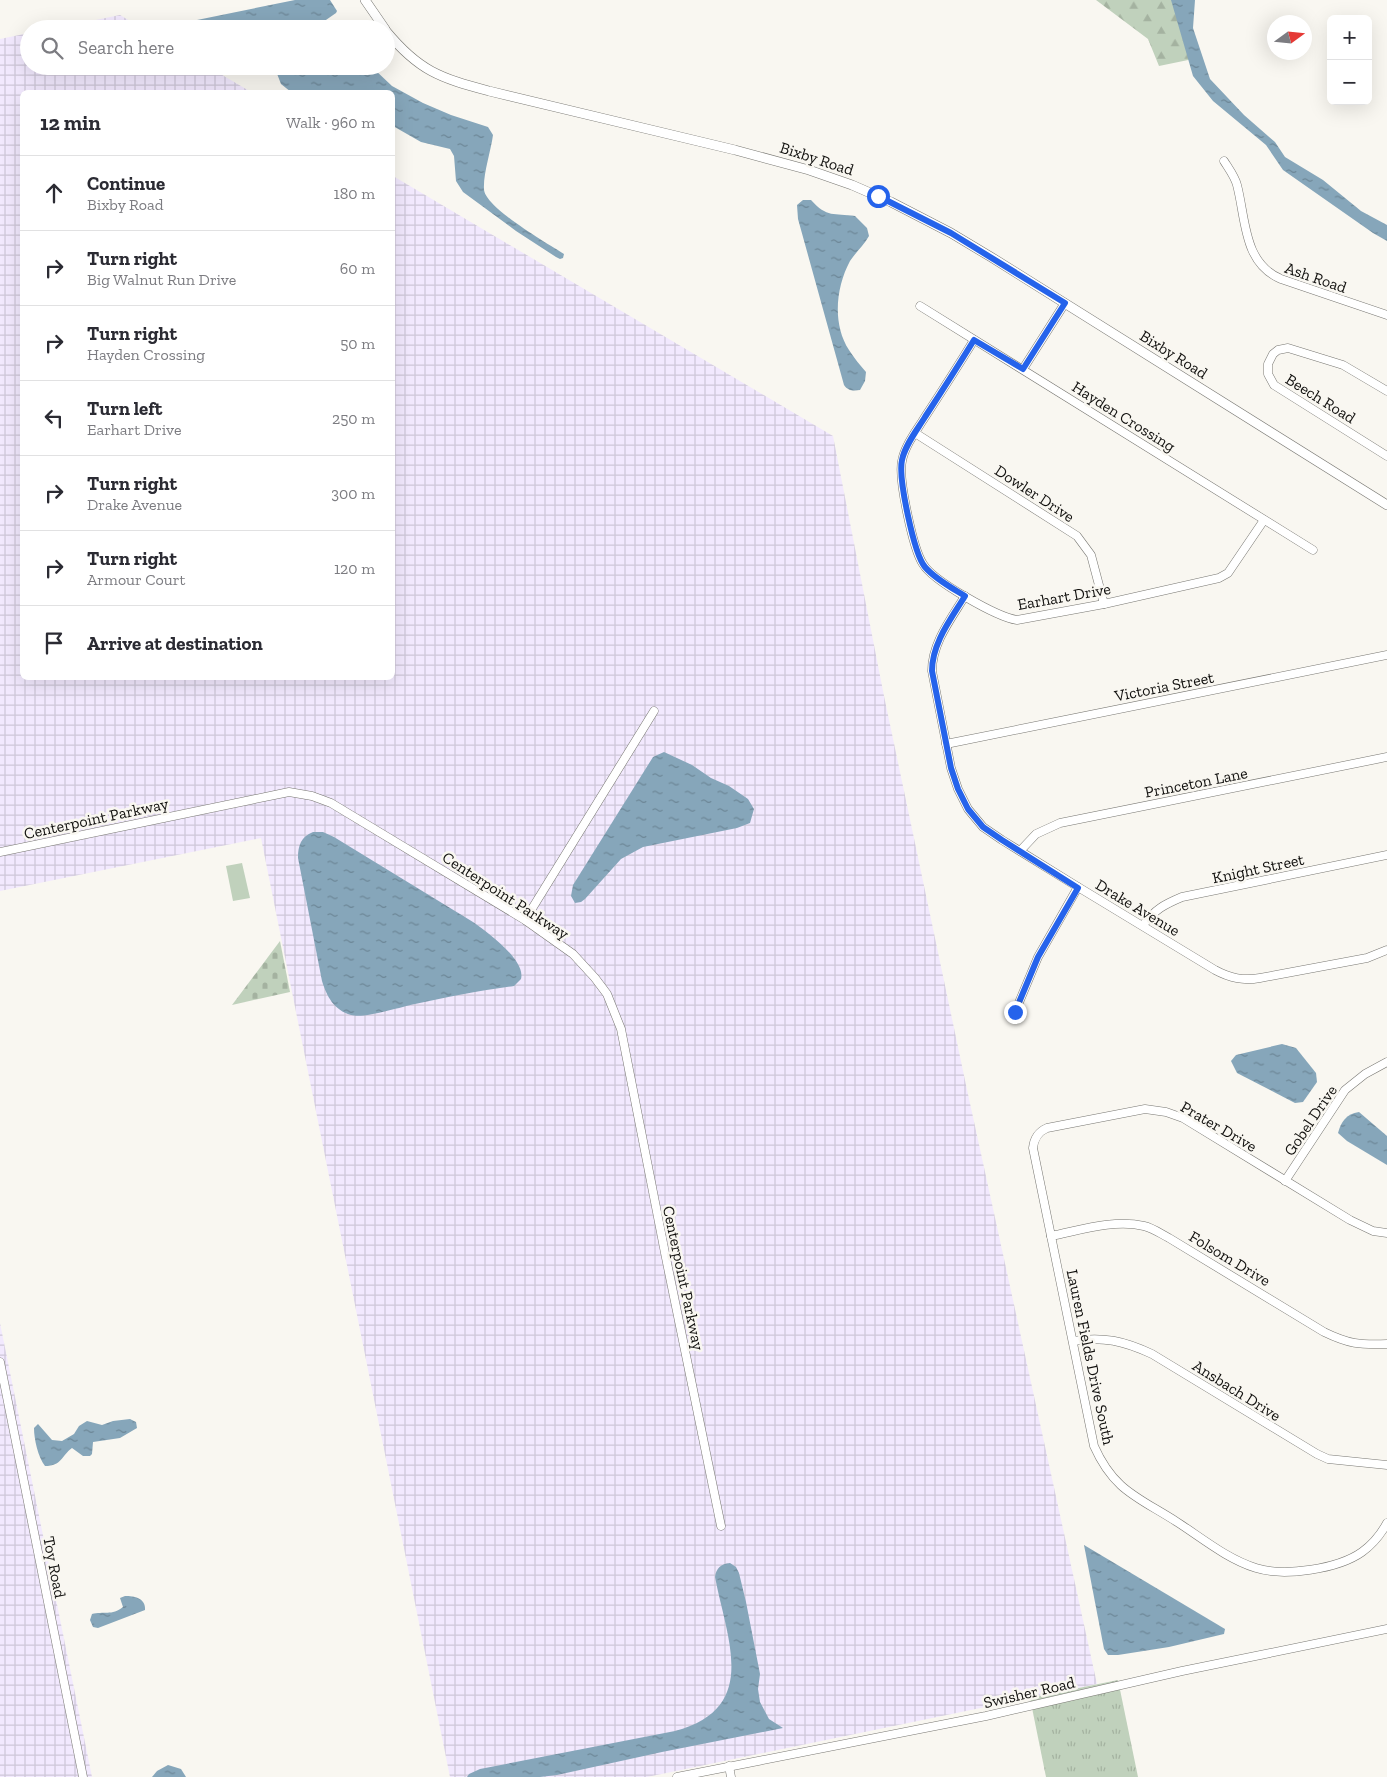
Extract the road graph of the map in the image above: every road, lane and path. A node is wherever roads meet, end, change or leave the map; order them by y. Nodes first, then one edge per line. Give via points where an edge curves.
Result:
1 (365, 0) edge
2 (379, 20) edge
3 (395, 40) edge
4 (1224, 161) dead end
5 (1065, 303) junction
6 (920, 306) dead end
7 (1387, 315) edge
8 (974, 340) junction
9 (1023, 369) junction
10 (1387, 391) edge
11 (916, 433) junction
12 (1387, 456) edge
13 (1387, 505) edge
14 (1264, 520) junction
15 (1313, 550) dead end
16 (965, 596) junction
17 (1104, 604) junction
18 (1387, 655) edge
19 (654, 710) dead end
20 (946, 744) junction
21 (1387, 757) edge
22 (0, 852) edge
23 (1020, 852) junction
24 (1387, 855) edge
25 (1078, 888) junction
26 (525, 920) junction
27 (1143, 925) junction
28 (1387, 950) edge
29 (1015, 1012) dead end
30 (1387, 1062) edge
31 (1033, 1148) joint
32 (1285, 1181) junction
33 (1387, 1233) edge
34 (1051, 1236) junction
35 (1073, 1342) junction
36 (1387, 1344) edge
37 (0, 1362) edge
38 (1387, 1465) edge
39 (1387, 1523) edge
40 (721, 1526) dead end
41 (1387, 1629) edge
42 (729, 1766) junction
43 (83, 1777) edge
44 (676, 1777) edge
45 (731, 1777) edge

1 - 2 street, Bixby Road
3 - 5 street, Bixby Road via 419,65 461,84 782,162 852,185 943,229
4 - 7 street, Ash Road via 1237,184 1249,241 1261,267 1280,279
5 - 9 street
5 - 13 street, Bixby Road
6 - 8 street, Hayden Crossing
8 - 9 street, Hayden Crossing
8 - 11 street, Earhart Drive
9 - 14 street, Hayden Crossing
10 - 12 street, Beech Road via 1343,365 1294,348 1278,350 1268,364 1268,374 1274,385
11 - 16 street, Earhart Drive via 902,459 901,468 917,553 928,571
11 - 17 street, Dowler Drive via 1078,536 1092,555
14 - 15 street, Hayden Crossing
14 - 17 street, Earhart Drive via 1228,573 1219,578
16 - 17 street, Earhart Drive via 1008,619 1017,620
16 - 20 street, Drake Avenue via 932,659
18 - 20 street, Victoria Street
19 - 26 street
20 - 23 street, Drake Avenue via 958,789 968,809 983,827
21 - 23 street, Princeton Lane via 1060,823 1036,834
22 - 26 street, Centerpoint Parkway via 289,792 331,803
23 - 25 street, Drake Avenue
24 - 27 street, Knight Street via 1182,897 1162,905
25 - 27 street, Drake Avenue
25 - 29 street via 1038,957
26 - 40 street, Centerpoint Parkway via 573,954 595,978 607,994 621,1029
27 - 28 street, Drake Avenue via 1215,970 1249,980 1367,958
30 - 32 street, Gobel Drive via 1345,1090
31 - 32 street, Prater Drive via 1036,1136 1047,1128 1145,1109 1183,1118
31 - 34 street, Lauren Fields Drive South
32 - 33 street, Prater Drive via 1361,1226
34 - 35 street, Lauren Fields Drive South
34 - 36 street, Folsom Drive via 1103,1226 1145,1226 1342,1341 1361,1345
35 - 38 street, Ansbach Drive via 1099,1339 1128,1343 1152,1354 1317,1454 1328,1459
35 - 39 street, Lauren Fields Drive South via 1094,1446 1113,1479 1232,1558 1266,1571 1314,1569 1361,1553
37 - 43 street, Toy Road
41 - 42 street, Swisher Road via 976,1718
42 - 44 street, Swisher Road
42 - 45 street

